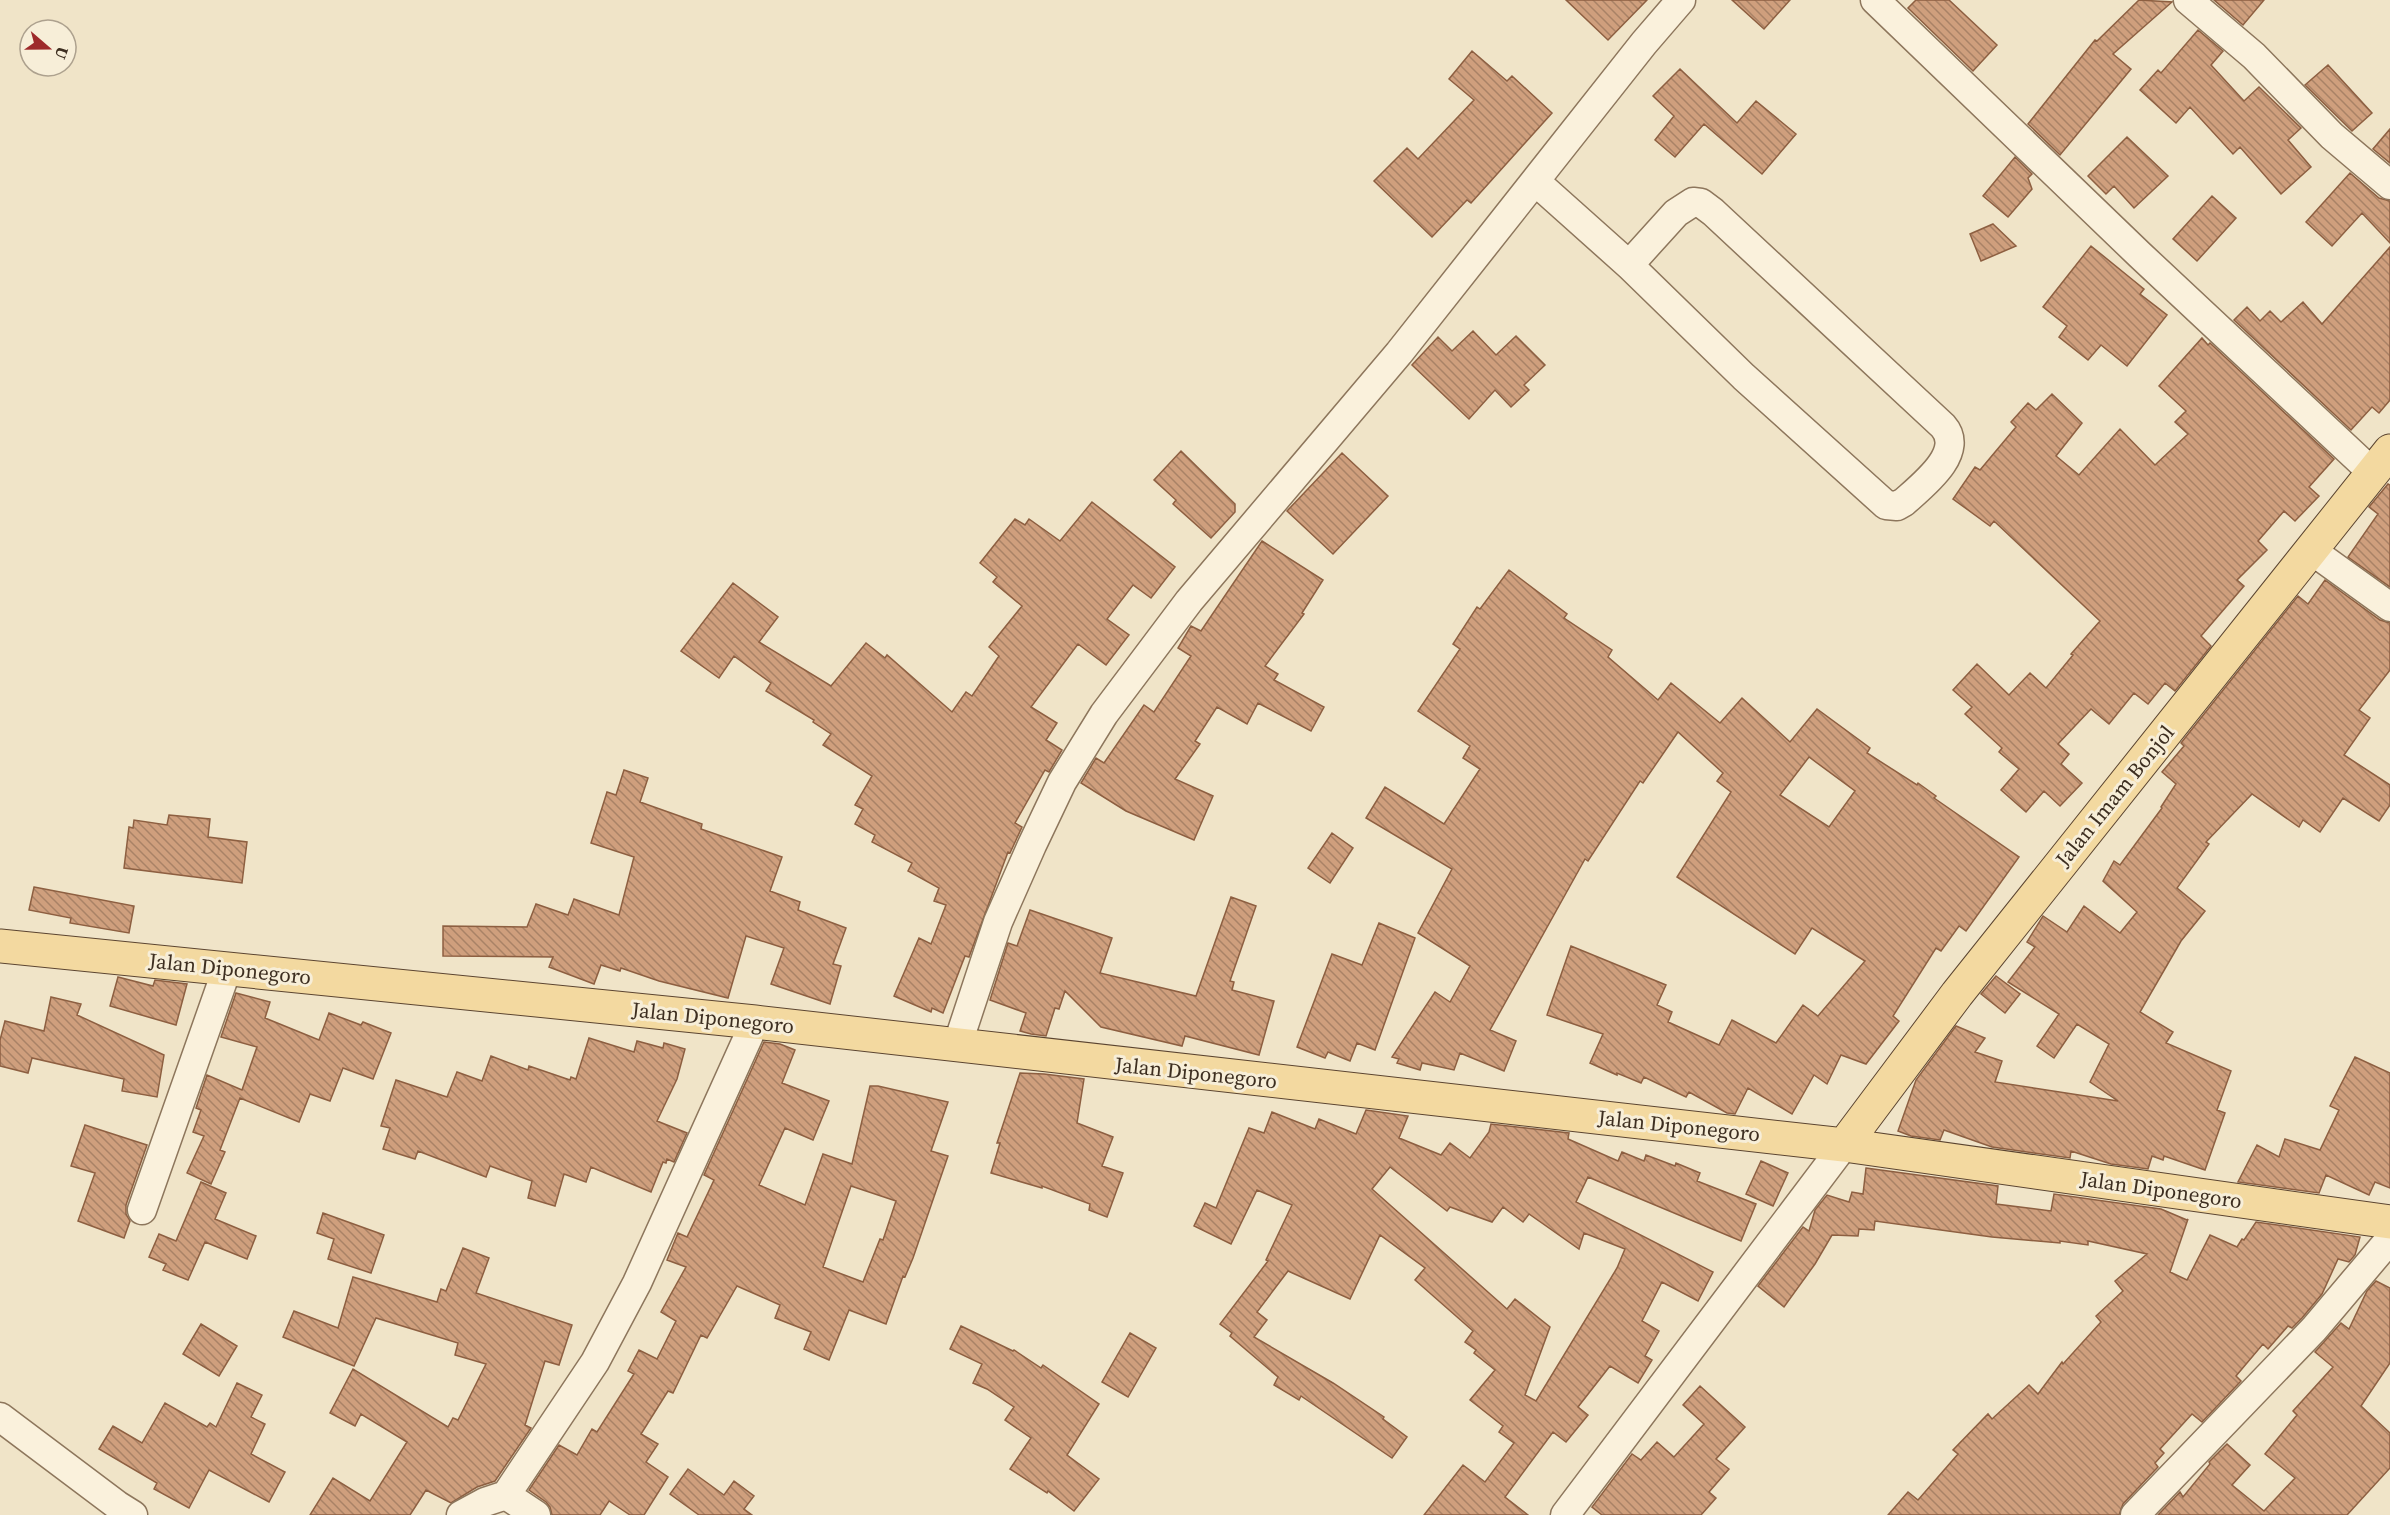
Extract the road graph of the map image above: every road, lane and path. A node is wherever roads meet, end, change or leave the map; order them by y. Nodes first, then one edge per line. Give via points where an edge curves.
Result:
1 (1682, 0) edge
2 (1875, 0) edge
3 (2188, 0) edge
4 (1535, 181) junction
5 (2390, 185) edge
6 (1629, 265) junction
7 (2381, 462) edge
8 (2311, 550) junction
9 (2390, 607) edge
10 (0, 946) edge
11 (227, 969) junction
12 (755, 1022) junction
13 (957, 1046) junction
14 (1844, 1145) junction
15 (142, 1210) dead end
16 (2390, 1222) edge
17 (2390, 1239) edge
18 (0, 1417) edge
19 (506, 1495) junction
20 (2147, 1511) edge
21 (133, 1515) edge
22 (461, 1515) edge
23 (536, 1515) edge
24 (1565, 1515) edge

1 - 4 street
2 - 7 street via 2140,255
3 - 5 street via 2254,56 2332,136
4 - 6 street
4 - 13 street via 1400,353 1188,601 1104,714 1062,782 1032,845 998,922
6 - 6 street via 1744,377 1886,505 1904,502 1945,461 1951,438 1943,426 1701,203 1693,202 1676,213
7 - 8 main road, Jalan Imam Bonjol
8 - 9 street
8 - 14 main road, Jalan Imam Bonjol via 1957,994
10 - 11 main road, Jalan Diponegoro
11 - 12 main road, Jalan Diponegoro
11 - 15 street
12 - 13 main road, Jalan Diponegoro
12 - 19 street via 637,1283 595,1362
13 - 14 main road, Jalan Diponegoro
14 - 16 main road, Jalan Diponegoro
14 - 24 street
17 - 20 street via 2314,1329
18 - 21 street
19 - 22 street
19 - 23 street

